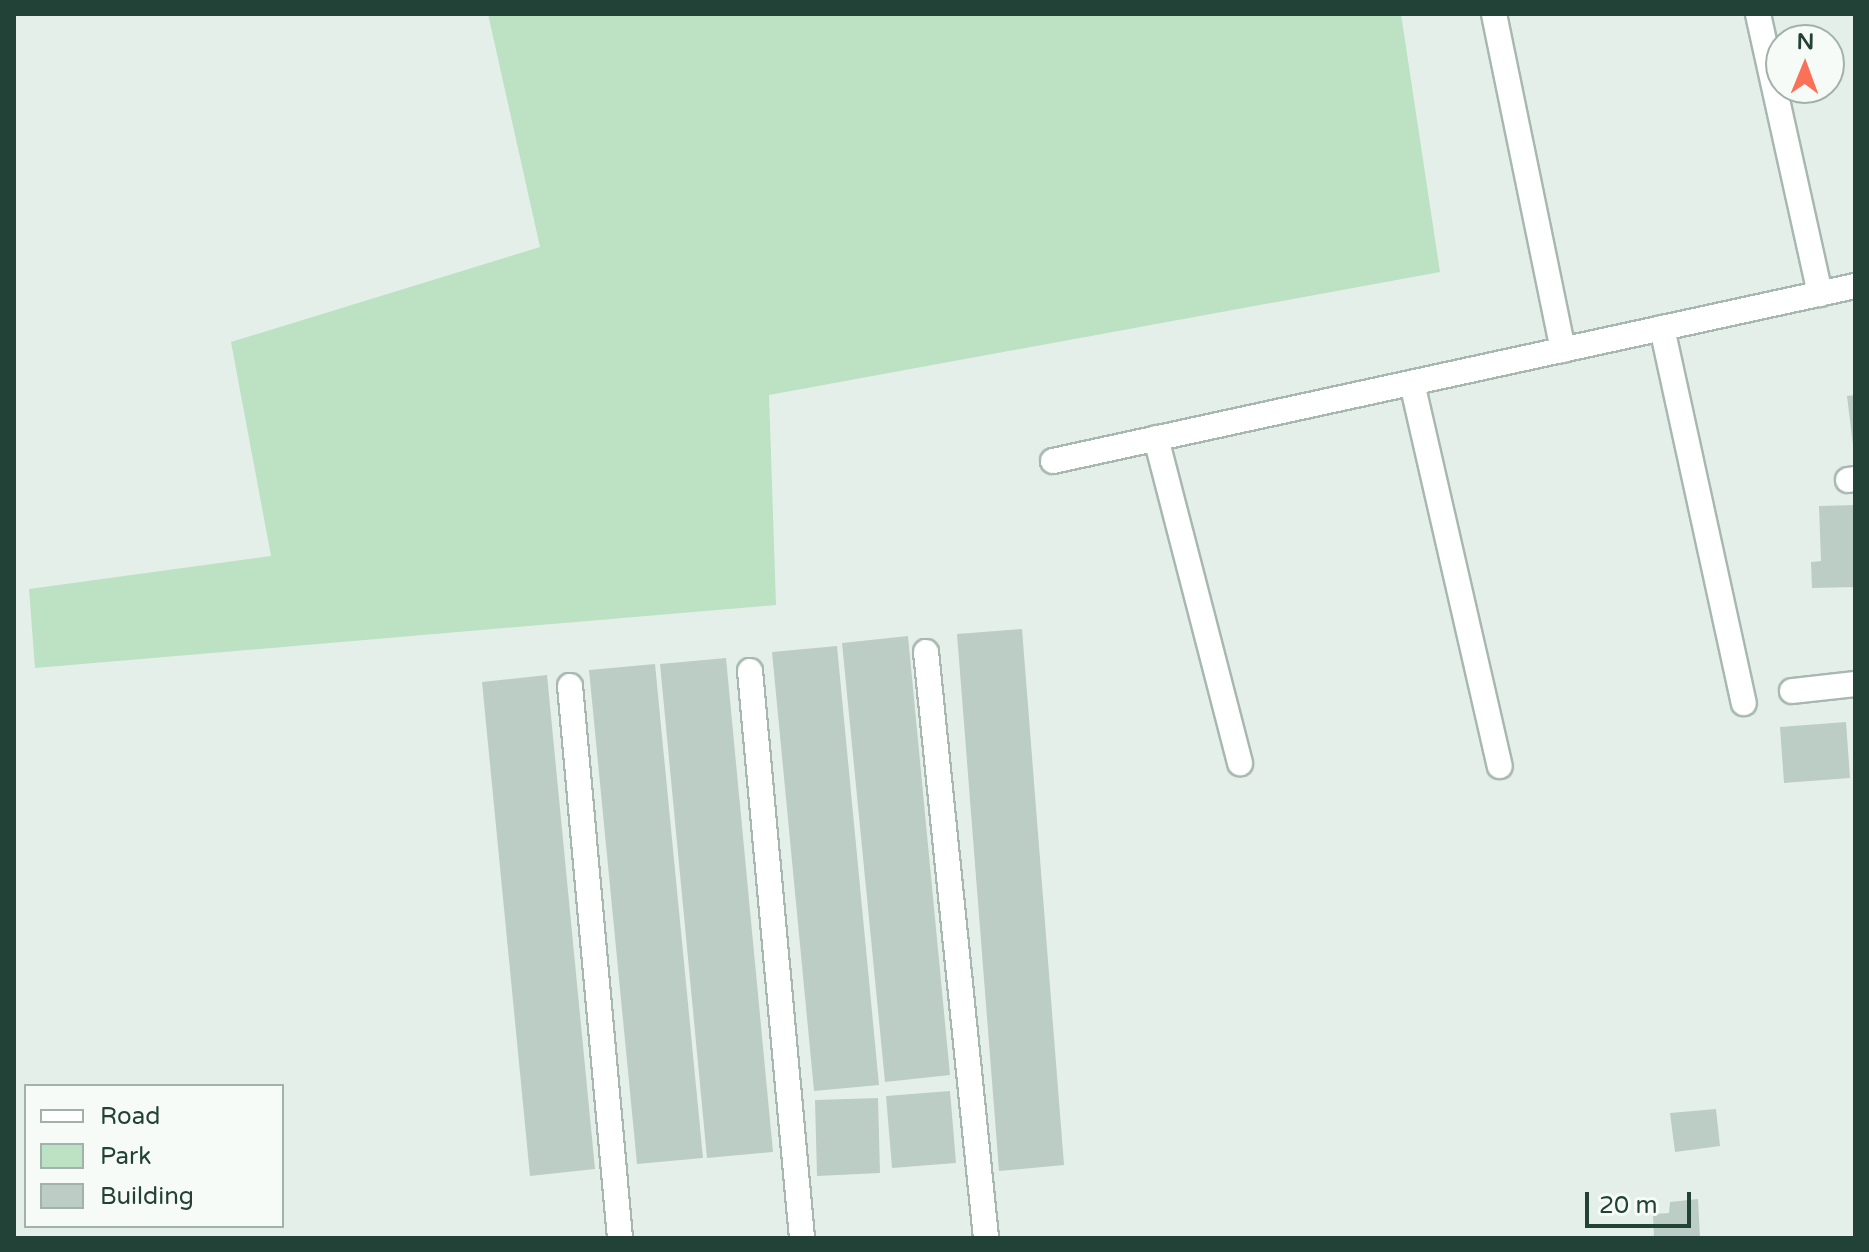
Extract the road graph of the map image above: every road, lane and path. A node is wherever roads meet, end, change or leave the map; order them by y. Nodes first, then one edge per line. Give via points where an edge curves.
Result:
1 (1494, 14) edge
2 (1758, 14) edge
3 (1855, 286) edge
4 (1820, 294) junction
5 (1662, 328) junction
6 (1563, 350) junction
7 (1412, 383) junction
8 (1156, 438) junction
9 (1053, 461) dead end
10 (926, 652) dead end
11 (750, 671) dead end
12 (1855, 684) edge
13 (570, 686) dead end
14 (1792, 691) dead end
15 (1744, 703) dead end
16 (1240, 763) dead end
17 (1500, 766) dead end
18 (620, 1238) edge
19 (802, 1238) edge
20 (986, 1238) edge

1 - 6 street
2 - 4 street
3 - 4 street
4 - 5 street
5 - 6 street
5 - 15 street
6 - 7 street
7 - 8 street
7 - 17 street
8 - 9 street
8 - 16 street
10 - 20 street
11 - 19 street
12 - 14 street
13 - 18 street

